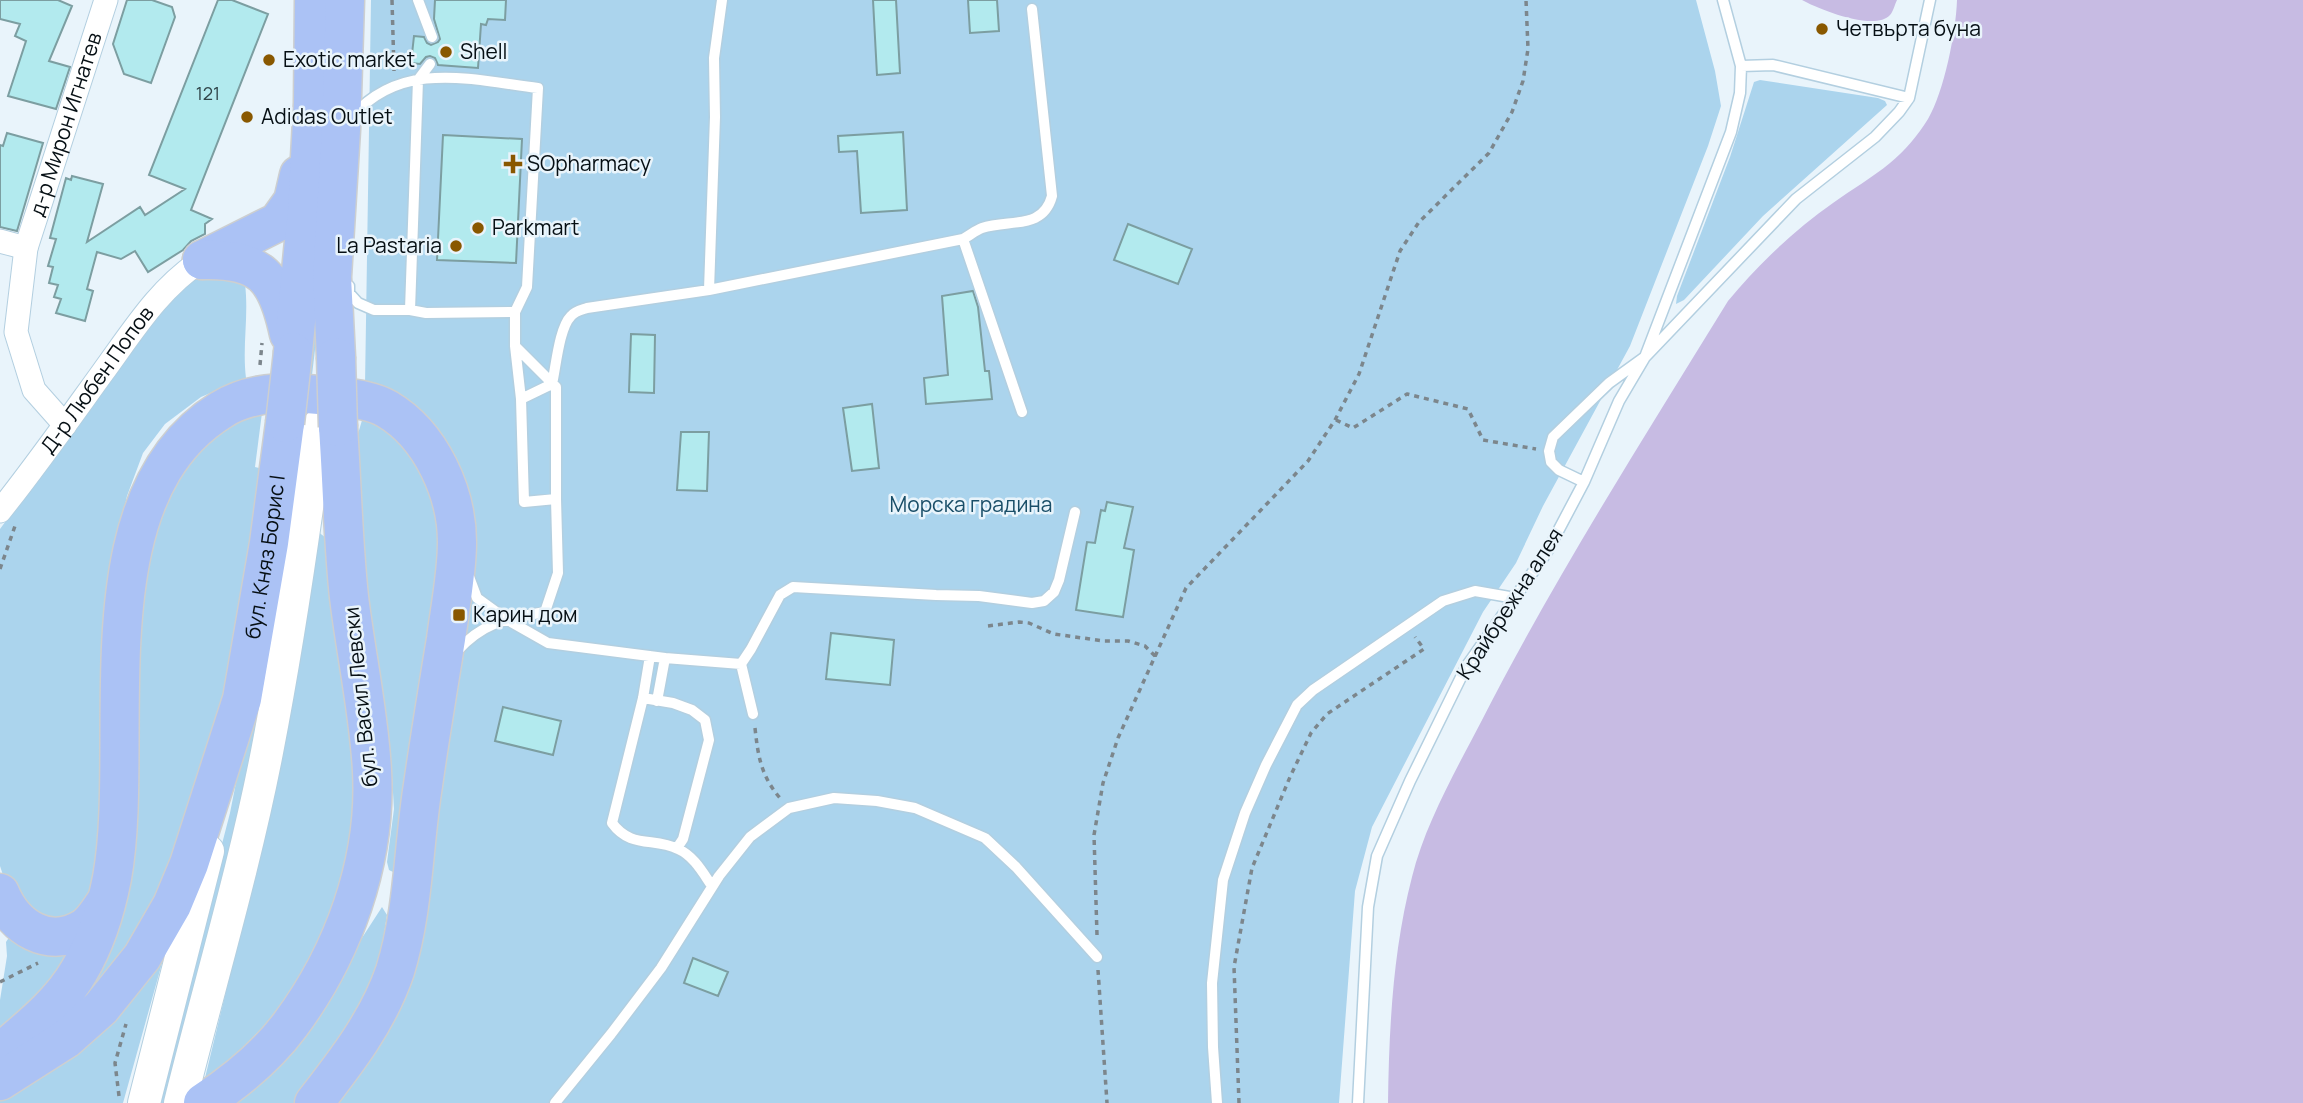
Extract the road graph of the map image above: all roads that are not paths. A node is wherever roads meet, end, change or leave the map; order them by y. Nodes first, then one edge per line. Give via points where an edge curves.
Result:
1 (106, 0) edge
2 (314, 0) edge
3 (345, 0) edge
4 (418, 0) edge
5 (722, 0) edge
6 (1723, 0) edge
7 (1930, 0) edge
8 (1031, 9) dead end
9 (432, 37) dead end
10 (430, 64) dead end
11 (1741, 66) junction
12 (418, 80) junction
13 (1909, 98) junction
14 (313, 103) junction
15 (341, 130) junction
16 (964, 239) junction
17 (0, 241) edge
18 (26, 248) junction
19 (202, 260) junction
20 (341, 275) junction
21 (709, 290) junction
22 (410, 310) junction
23 (515, 312) junction
24 (515, 346) junction
25 (318, 355) junction
26 (1645, 357) junction
27 (552, 384) junction
28 (521, 399) junction
29 (1021, 412) dead end
30 (65, 425) junction
31 (314, 425) junction
32 (1584, 482) junction
33 (556, 499) junction
34 (1075, 512) dead end
35 (8, 517) edge
36 (457, 542) junction
37 (1515, 598) junction
38 (506, 619) junction
39 (650, 656) junction
40 (665, 658) junction
41 (741, 664) junction
42 (437, 692) junction
43 (643, 698) junction
44 (242, 699) junction
45 (657, 701) junction
46 (753, 714) road end
47 (677, 848) junction
48 (415, 861) junction
49 (712, 886) junction
50 (0, 893) edge
51 (107, 901) junction
52 (1097, 957) road end
53 (318, 982) junction
54 (0, 1053) edge
55 (0, 1081) edge
56 (190, 1096) edge
57 (132, 1102) edge
58 (314, 1103) edge
59 (555, 1103) edge
60 (1217, 1103) edge
61 (1358, 1103) edge

1 - 18 street, д-р Мирон Игнатев
2 - 14 highway, бул. Княз Борис I
3 - 15 highway
4 - 9 lane
5 - 21 lane via 714,58
6 - 11 lane, Крайбрежна алея
7 - 13 lane
8 - 16 lane via 1052,196 1045,213 1037,218 981,228
10 - 12 lane
11 - 13 lane via 1773,65
11 - 26 lane, Крайбрежна алея via 1731,132
12 - 15 lane via 375,95
12 - 22 lane
12 - 23 lane via 435,76 538,88 527,286
13 - 26 lane via 1875,137 1796,199
14 - 19 highway via 293,201 286,214 267,229
14 - 25 highway, бул. Княз Борис I via 307,211
15 - 20 highway
16 - 21 lane
16 - 29 lane
17 - 18 street
18 - 30 street, д-р Мирон Игнатев via 16,332 34,390
19 - 25 highway via 236,261 267,278
19 - 30 street, Д-р Любен Попов via 155,300
20 - 22 lane via 359,303 374,310
20 - 25 highway, бул. Васил Левски
21 - 27 lane via 575,313 564,328
22 - 23 lane
23 - 24 lane
24 - 27 lane
24 - 28 lane
25 - 31 highway, бул. Княз Борис I, bridge
25 - 31 highway, бул. Васил Левски, bridge
26 - 32 lane, Крайбрежна алея via 1619,401
26 - 32 lane via 1609,383 1553,437 1551,462
27 - 28 lane
27 - 33 lane via 556,387
28 - 33 lane via 524,502
30 - 35 street, Д-р Любен Попов
31 - 44 highway, бул. Княз Борис I via 269,543
31 - 53 highway, бул. Васил Левски via 349,595 372,772 372,814 363,870
31 - 56 main road, бул. Княз Борис I via 293,600 267,753
32 - 37 lane, Крайбрежна алея via 1548,552
33 - 38 lane via 558,573 545,612
34 - 41 lane via 1059,580 1044,601 793,587 779,595
36 - 38 lane via 477,598
36 - 42 highway
36 - 51 highway via 450,496 432,455 405,424 367,400 297,393 252,397 220,411 183,442 145,506 127,586 119,672 117,834
37 - 60 lane via 1475,591 1443,601 1297,705 1245,813 1223,880 1212,983
37 - 61 lane, Крайбрежна алея via 1466,667 1377,856 1368,906
38 - 39 lane via 548,643
38 - 42 lane via 472,635 455,653
39 - 40 lane
39 - 43 lane
40 - 41 lane
40 - 45 lane
41 - 46 lane
42 - 48 highway
43 - 45 lane
43 - 47 lane via 612,823 621,835
44 - 55 highway via 188,864 153,940 116,991 84,1024
44 - 57 main road, бул. Княз Борис I via 185,947
45 - 47 lane via 692,710 705,720 709,740
47 - 49 lane via 691,858
48 - 53 highway
48 - 58 highway via 409,918 384,999 369,1028
49 - 52 lane via 750,837 789,807 834,798 915,808 985,838
49 - 59 lane via 661,968
50 - 51 highway via 18,922 28,930 49,935 67,935 83,928
51 - 54 highway via 80,970 37,1022
53 - 56 highway, бул. Васил Левски via 263,1055 225,1088

